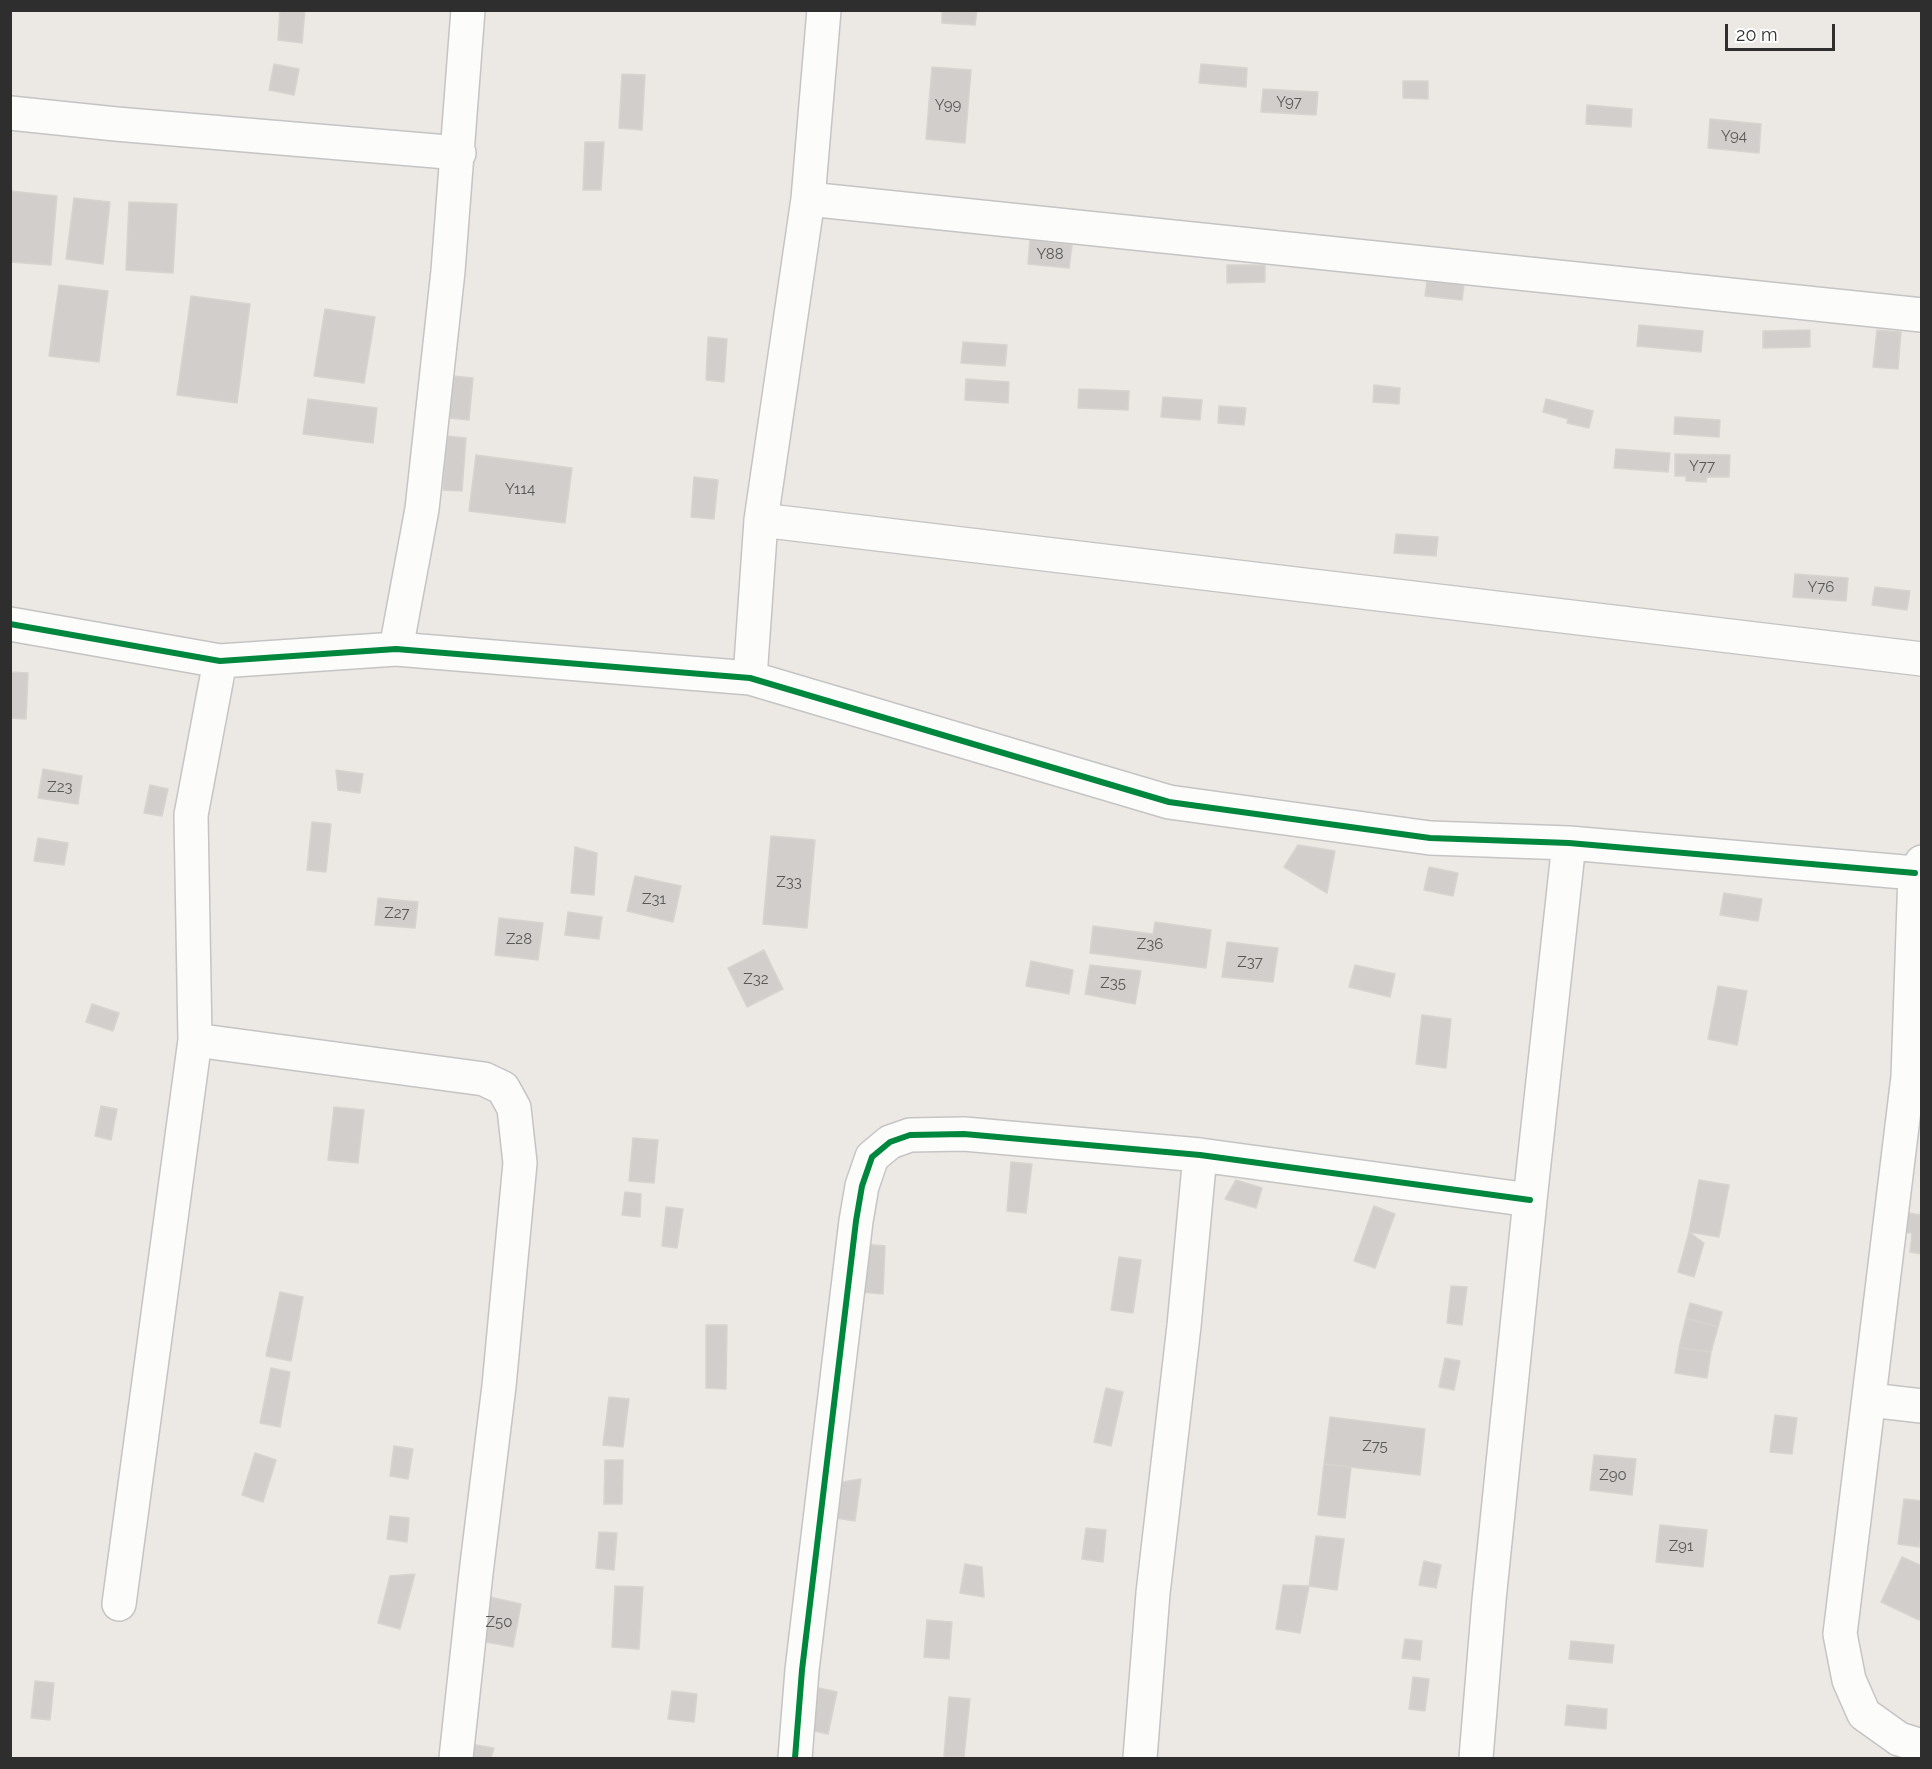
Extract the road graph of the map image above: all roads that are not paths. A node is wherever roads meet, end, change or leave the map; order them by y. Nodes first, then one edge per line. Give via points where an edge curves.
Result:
1 (468, 10) edge
2 (824, 10) edge
3 (10, 112) edge
4 (459, 153) junction
5 (808, 199) junction
6 (1922, 315) edge
7 (761, 520) junction
8 (10, 624) edge
9 (396, 649) junction
10 (1922, 659) edge
11 (220, 661) junction
12 (750, 678) junction
13 (1569, 843) junction
14 (1918, 867) edge
15 (195, 1040) junction
16 (1200, 1155) junction
17 (1530, 1200) junction
18 (1870, 1400) junction
19 (1922, 1406) edge
20 (120, 1604) dead end
21 (1922, 1746) edge
22 (456, 1758) edge
23 (795, 1758) edge
24 (1140, 1758) edge
25 (1476, 1758) edge

1 - 4 street
2 - 5 street
3 - 4 street
4 - 9 street via 422,509
5 - 6 street
5 - 7 street
7 - 10 street
7 - 12 street
8 - 11 street
9 - 11 street
9 - 12 street
11 - 15 street via 191,815
12 - 13 street via 1169,802 1430,838
13 - 14 street
13 - 17 street
14 - 18 street via 1908,1077
15 - 20 street
15 - 22 street via 484,1079 503,1088 514,1108 519,1174
16 - 17 street
16 - 23 street via 964,1134 910,1136 890,1142 872,1157 862,1186 846,1296
16 - 24 street via 1153,1593
17 - 25 street
18 - 19 street
18 - 21 street via 1840,1634 1849,1680 1864,1714 1899,1739

